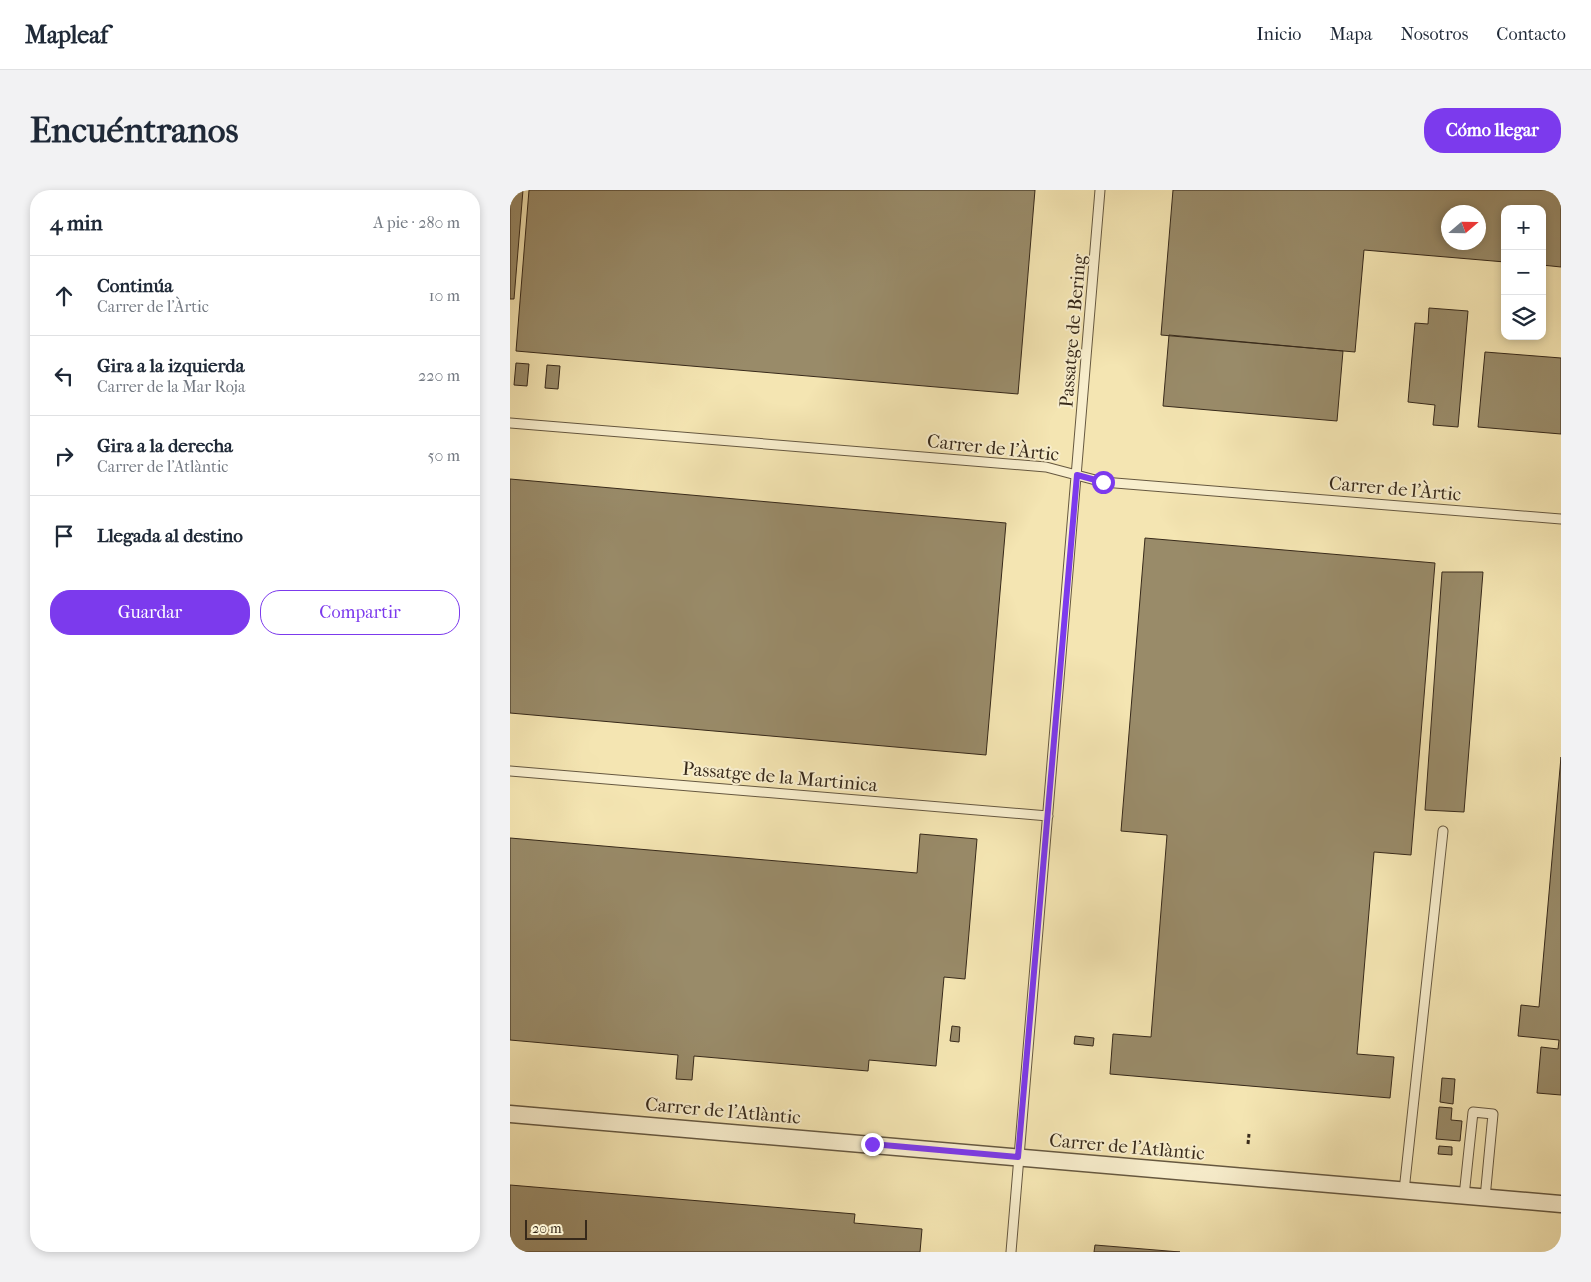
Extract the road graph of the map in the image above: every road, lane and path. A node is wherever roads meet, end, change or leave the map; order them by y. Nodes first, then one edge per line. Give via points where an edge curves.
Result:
1 (1100, 190) edge
2 (510, 423) edge
3 (1077, 475) junction
4 (1561, 519) edge
5 (510, 770) edge
6 (1048, 816) junction
7 (1443, 831) dead end
8 (510, 1114) edge
9 (1249, 1134) dead end
10 (1248, 1144) dead end
11 (1018, 1157) junction
12 (1404, 1191) junction
13 (1464, 1196) junction
14 (1485, 1198) junction
15 (1561, 1204) edge
16 (1011, 1252) edge

1 - 3 lane, Passatge de Bering
2 - 3 lane, Carrer de l'Àrtic via 1046,466
3 - 4 lane, Carrer de l'Àrtic via 1103,482
3 - 6 lane, Passatge de Bering
5 - 6 lane, Passatge de la Martinica
6 - 11 lane, Passatge de Bering
7 - 12 lane
8 - 11 street, Carrer de l'Atlàntic
9 - 10 path
11 - 12 street, Carrer de l'Atlàntic
11 - 16 lane, Passatge de Bering
12 - 13 street, Carrer de l'Atlàntic
13 - 14 street, Carrer de l'Atlàntic
13 - 14 lane via 1473,1112 1493,1114
14 - 15 street, Carrer de l'Atlàntic

